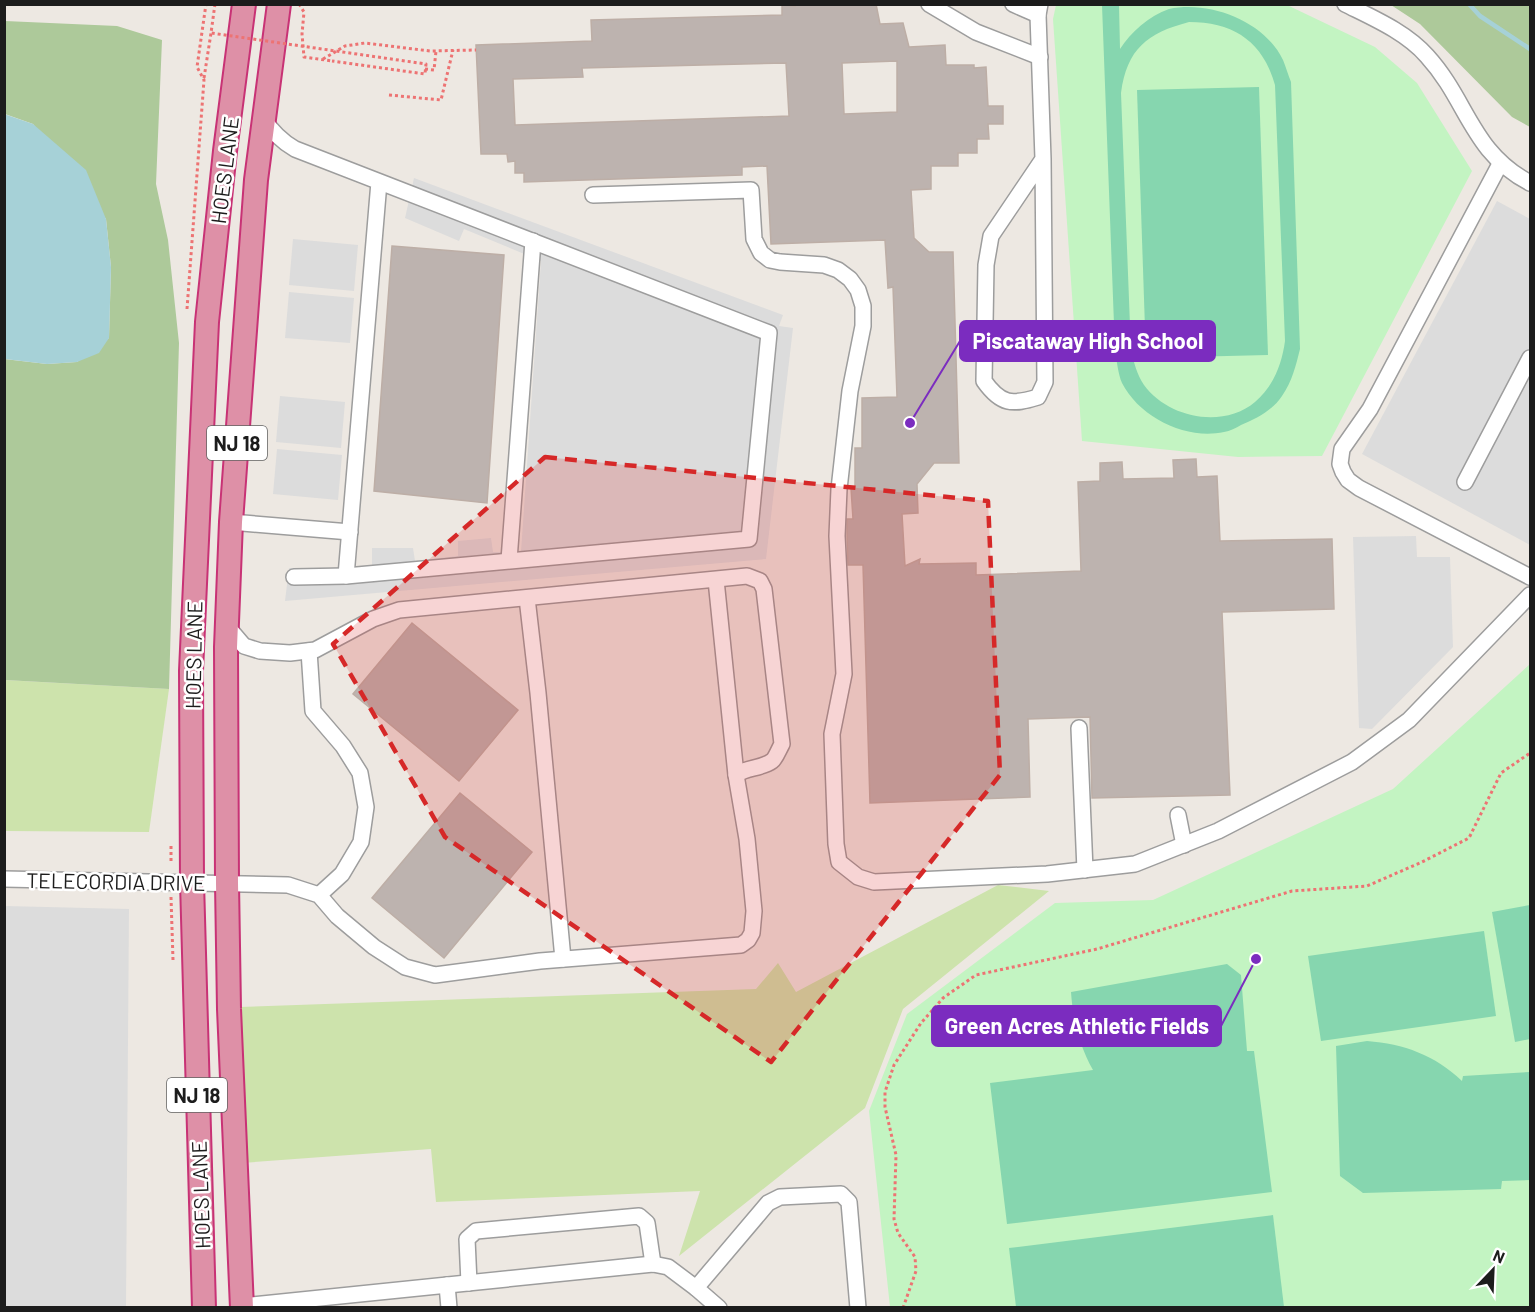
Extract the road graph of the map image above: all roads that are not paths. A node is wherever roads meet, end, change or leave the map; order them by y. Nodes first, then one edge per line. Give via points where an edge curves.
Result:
1 (244, 4) edge
2 (279, 4) edge
3 (929, 4) edge
4 (1013, 4) edge
5 (1345, 4) edge
6 (1039, 10) edge
7 (1040, 57) junction
8 (263, 118) junction
9 (1043, 159) junction
10 (1500, 164) junction
11 (379, 182) junction
12 (1530, 183) edge
13 (593, 195) dead end
14 (533, 241) junction
15 (1530, 358) edge
16 (1465, 482) dead end
17 (231, 522) junction
18 (350, 532) junction
19 (509, 560) junction
20 (346, 576) junction
21 (294, 577) dead end
22 (1530, 577) edge
23 (716, 580) junction
24 (1530, 595) edge
25 (526, 598) junction
26 (227, 627) junction
27 (309, 651) junction
28 (1079, 728) dead end
29 (736, 775) junction
30 (1178, 815) dead end
31 (1184, 845) junction
32 (1085, 870) junction
33 (4, 879) edge
34 (192, 882) junction
35 (227, 883) junction
36 (319, 895) junction
37 (563, 959) junction
38 (653, 1264) junction
39 (470, 1283) junction
40 (447, 1285) junction
41 (696, 1288) junction
42 (380, 1300) edge
43 (242, 1307) edge
44 (204, 1308) edge
45 (449, 1308) edge
46 (719, 1308) edge
47 (858, 1308) edge

1 - 34 highway, HOES LANE / NJ 18 via 207,322 191,671
2 - 8 highway, HOES LANE / NJ 18
3 - 7 street via 976,32
4 - 6 street
5 - 10 street via 1391,28 1428,56
6 - 7 street
7 - 9 street
8 - 11 street via 284,143
8 - 17 highway, HOES LANE / NJ 18
9 - 9 street via 1045,382 1038,397 1004,402 984,381 986,265 992,236
10 - 12 street
10 - 22 street via 1370,409 1342,449 1340,464 1348,480 1359,488
11 - 14 street
11 - 18 street
13 - 32 street via 751,190 753,239 761,253 780,262 824,265 850,279 858,290 863,326 850,391 837,536 844,674 832,734 839,862 858,877 874,882
14 - 19 street
14 - 19 street via 769,333 749,539
15 - 16 street
17 - 18 street
17 - 26 highway, HOES LANE / NJ 18
18 - 20 street
19 - 20 street
20 - 21 street
23 - 25 street
23 - 29 street
23 - 29 street via 747,576 760,581 764,589 781,726 782,744 773,760
24 - 31 street via 1409,720 1352,762
25 - 27 street via 399,610
25 - 37 street
26 - 27 street via 244,646 260,651
26 - 35 highway, HOES LANE / NJ 18
27 - 36 street via 313,711 360,773 366,807 361,842 342,874
28 - 32 street
29 - 37 street via 753,911 748,940 741,945
30 - 31 street
31 - 32 street via 1135,864
33 - 34 street, TELECORDIA DRIVE
34 - 35 street, TELECORDIA DRIVE
34 - 44 highway, HOES LANE / NJ 18
35 - 36 street, TELECORDIA DRIVE via 288,885
35 - 43 highway, HOES LANE / NJ 18
36 - 37 street via 374,947 405,967 435,975
38 - 39 street
38 - 39 street via 647,1222 639,1216 488,1230 467,1239
38 - 41 street via 668,1267
39 - 40 street
40 - 42 street
40 - 45 street
41 - 46 street
41 - 47 street via 768,1203 780,1197 841,1194 849,1202
42 - 43 street

